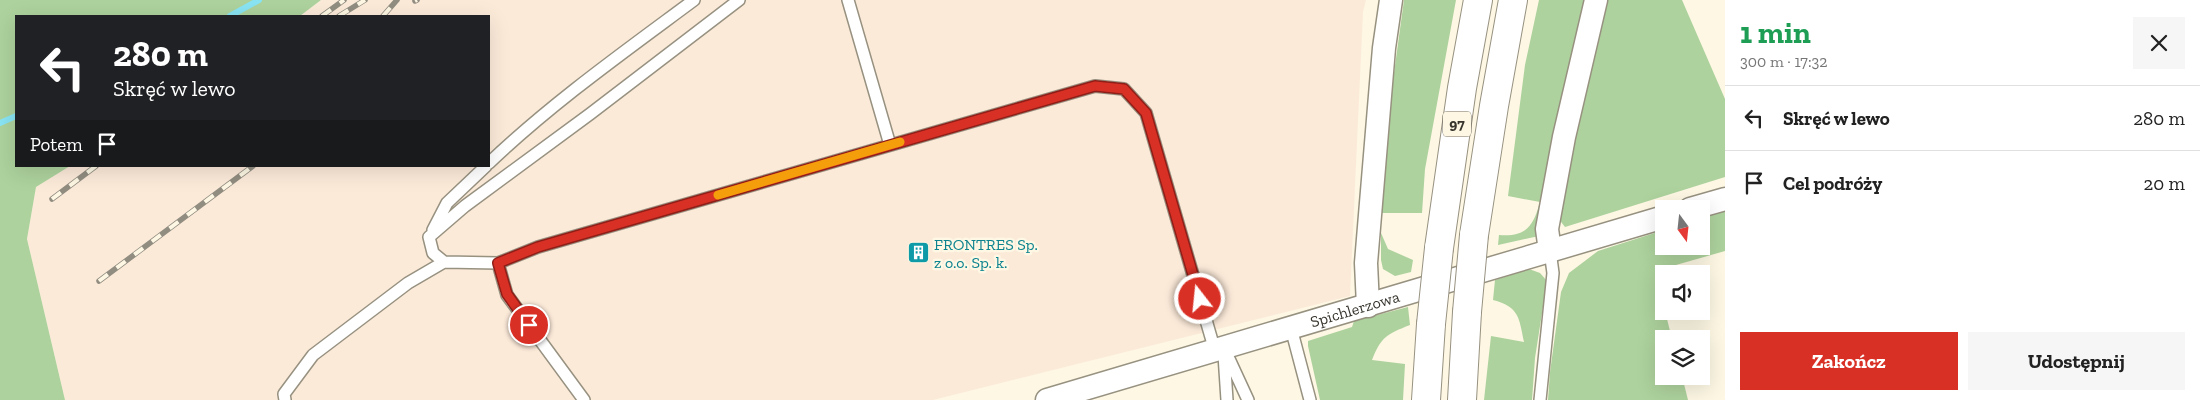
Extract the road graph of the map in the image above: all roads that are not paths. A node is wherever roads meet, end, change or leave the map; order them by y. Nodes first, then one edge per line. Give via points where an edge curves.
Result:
1 (694, 0) edge
2 (739, 0) edge
3 (848, 0) edge
4 (1391, 0) edge
5 (1478, 0) edge
6 (1513, 0) edge
7 (1596, 0) edge
8 (890, 145) junction
9 (490, 162) edge
10 (485, 167) edge
11 (1725, 198) edge
12 (1710, 203) edge
13 (1655, 220) edge
14 (429, 237) junction
15 (1550, 252) junction
16 (444, 262) junction
17 (498, 263) junction
18 (1368, 306) junction
19 (1291, 328) junction
20 (1220, 350) junction
21 (285, 400) edge
22 (584, 400) edge
23 (1047, 400) edge
24 (1227, 400) edge
25 (1248, 400) edge
26 (1310, 400) edge
27 (1426, 400) edge
28 (1462, 400) edge
29 (1540, 400) edge

1 - 9 lane via 623,53
2 - 14 lane via 465,206
3 - 8 lane
4 - 18 street via 1366,263
5 - 27 main road, 97, bridge via 1439,248
6 - 28 main road, 97, bridge via 1474,235
7 - 15 street via 1564,137 1547,230
8 - 17 lane via 538,247
8 - 20 lane via 1095,86 1124,89 1146,113
10 - 14 lane via 447,203
11 - 12 street
13 - 15 street, Spichlerzowa
14 - 16 lane via 433,252
15 - 18 street, Spichlerzowa
15 - 29 lane via 1554,273
16 - 17 lane
16 - 21 lane via 408,283 314,355 284,394
17 - 22 lane via 507,294
18 - 19 street, Spichlerzowa
19 - 20 street, Spichlerzowa
19 - 26 lane
20 - 23 street, Spichlerzowa
20 - 24 lane
20 - 25 lane

